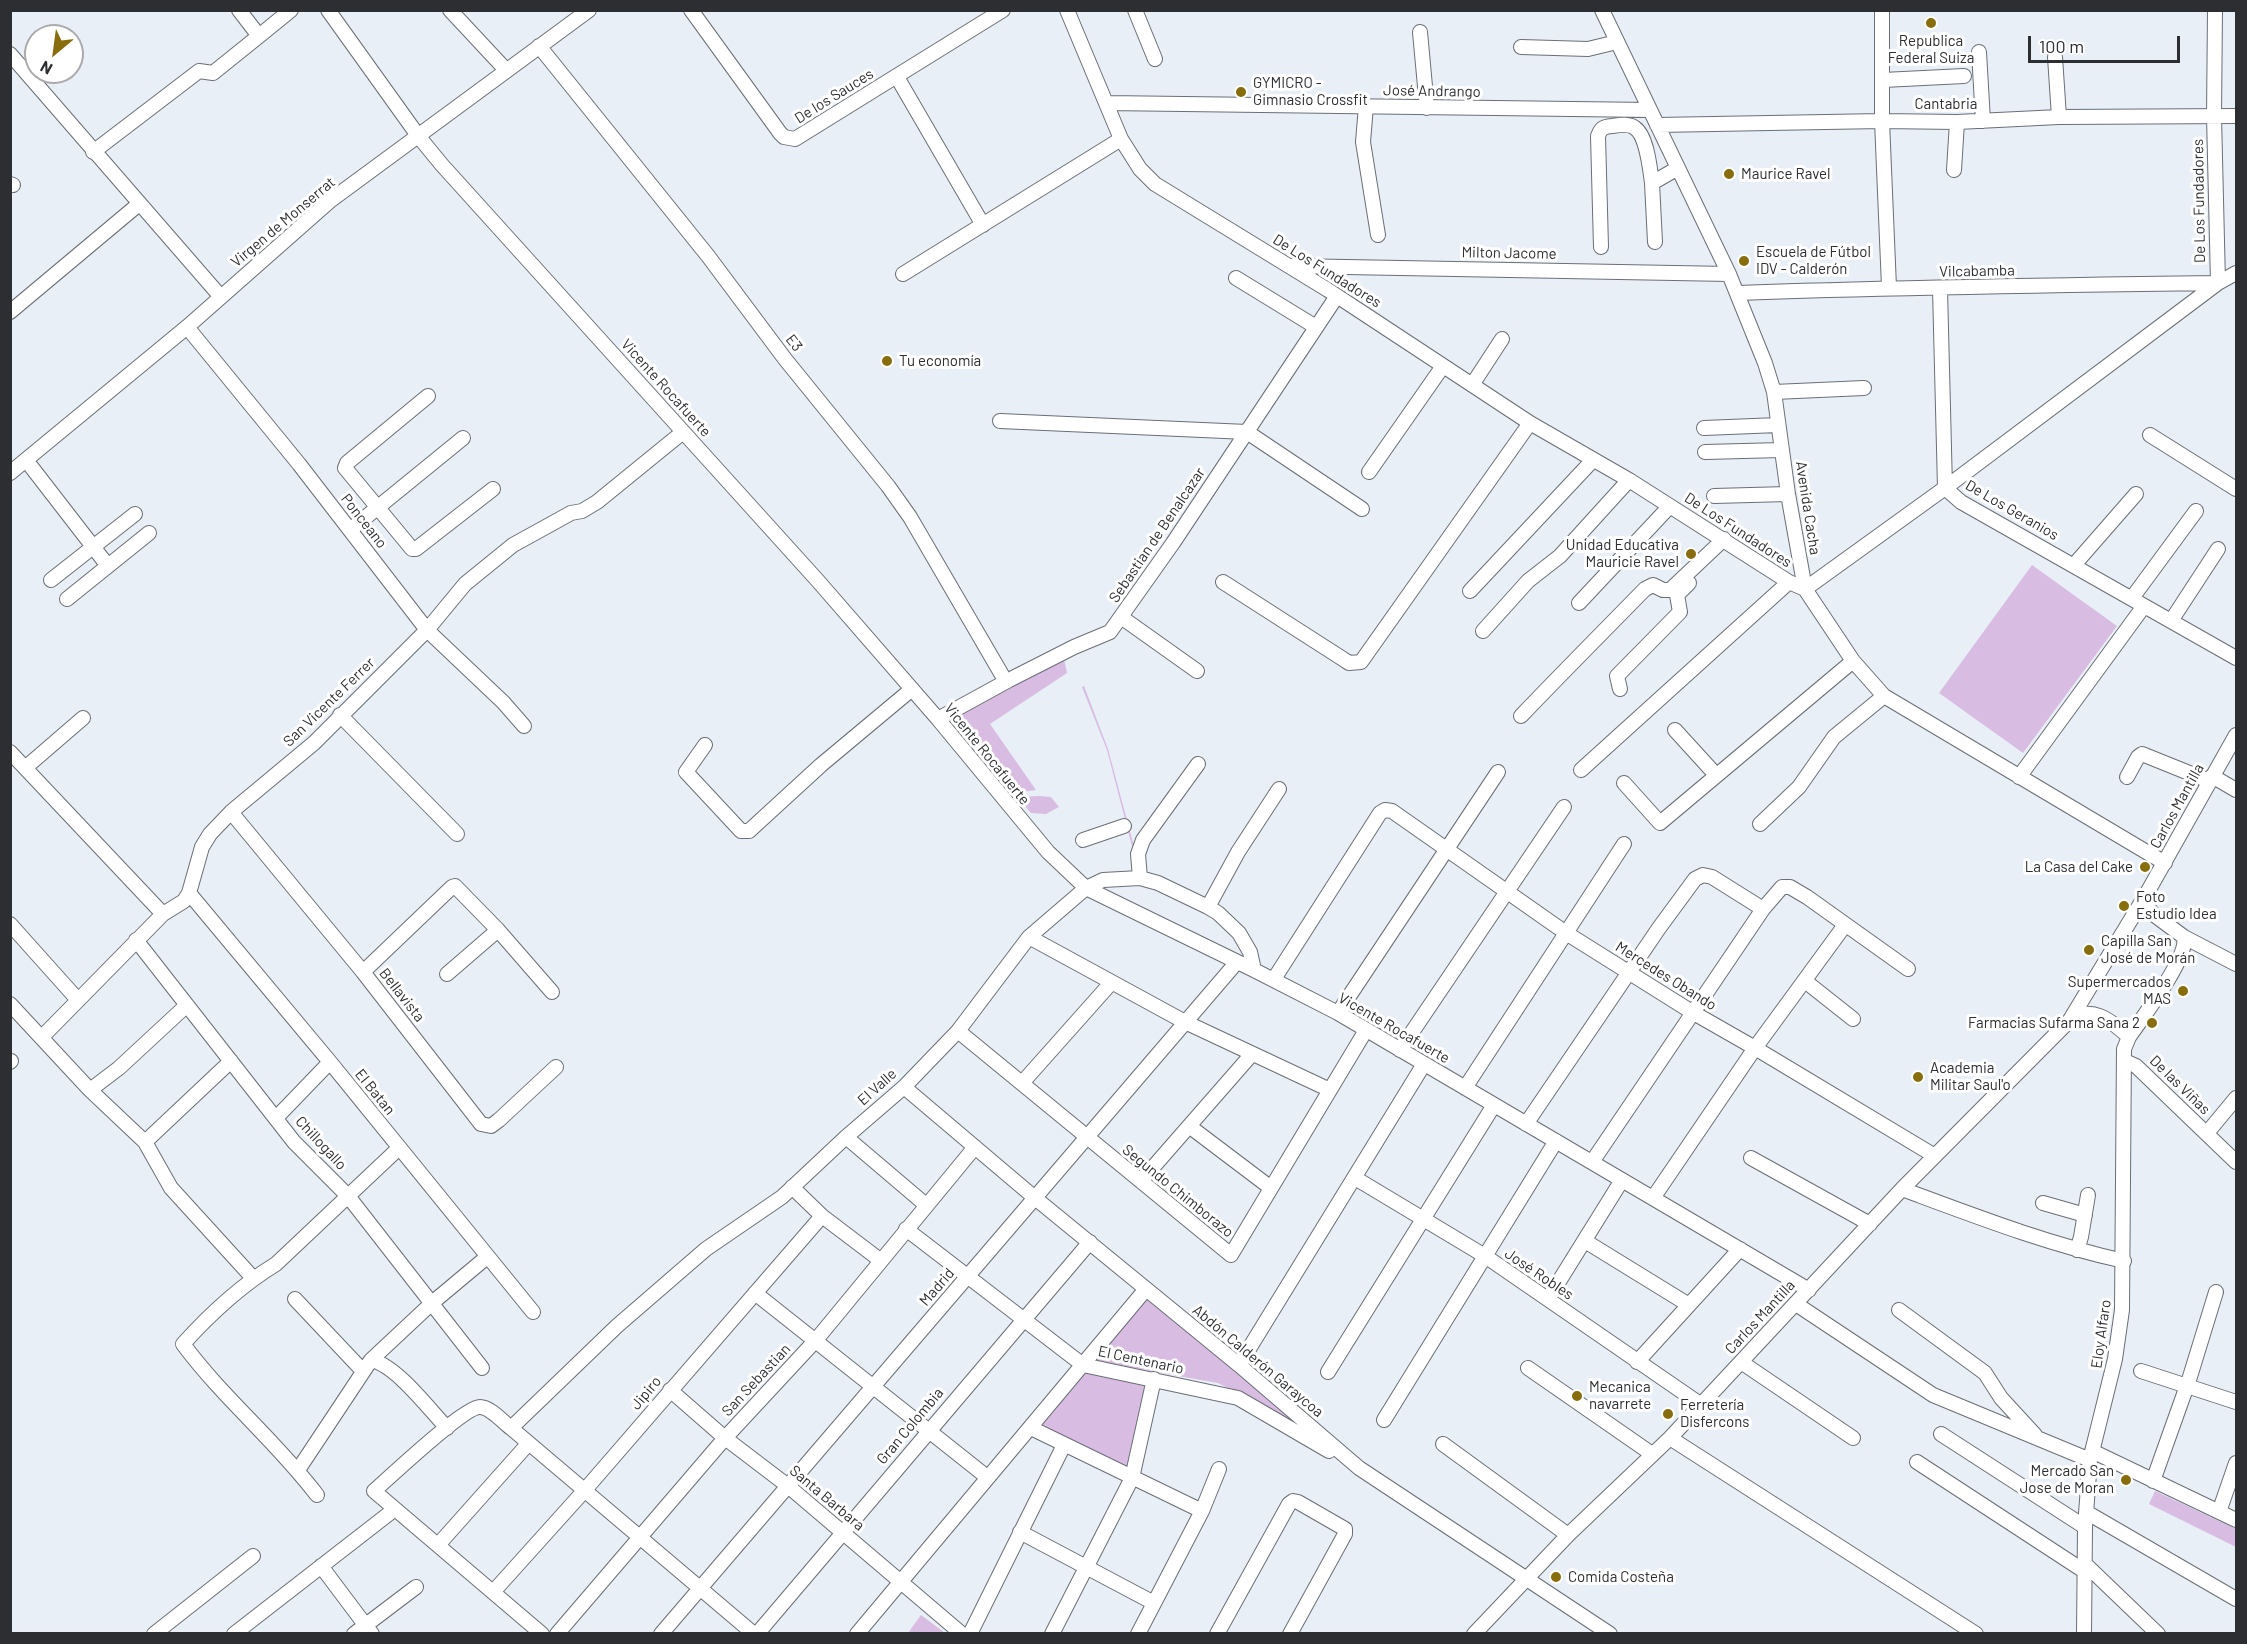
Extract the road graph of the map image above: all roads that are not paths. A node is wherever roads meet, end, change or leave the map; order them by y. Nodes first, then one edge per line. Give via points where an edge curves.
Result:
1 (239, 10) edge
2 (291, 10) edge
3 (328, 10) edge
4 (450, 10) edge
5 (589, 10) edge
6 (691, 10) edge
7 (1003, 10) edge
8 (1067, 10) edge
9 (1135, 10) edge
10 (1602, 10) edge
11 (1882, 10) edge
12 (2215, 10) edge
13 (1420, 32) dead end
14 (259, 36) junction
15 (1617, 42) junction
16 (539, 46) junction
17 (1521, 47) dead end
18 (1979, 52) dead end
19 (10, 54) edge
20 (2055, 57) dead end
21 (1155, 59) dead end
22 (506, 70) junction
23 (1964, 76) dead end
24 (897, 77) junction
25 (1883, 80) junction
26 (1106, 103) junction
27 (1366, 106) junction
28 (1427, 108) junction
29 (1650, 110) junction
30 (2214, 116) junction
31 (2236, 116) edge
32 (2059, 117) junction
33 (1882, 121) junction
34 (1983, 121) junction
35 (1957, 122) junction
36 (1657, 124) junction
37 (419, 136) junction
38 (1121, 139) junction
39 (93, 152) junction
40 (1678, 168) junction
41 (1954, 170) dead end
42 (1652, 183) junction
43 (139, 204) junction
44 (983, 225) junction
45 (1378, 236) dead end
46 (1655, 242) dead end
47 (1601, 248) dead end
48 (1289, 266) junction
49 (1337, 267) junction
50 (2236, 273) edge
51 (903, 274) dead end
52 (1729, 274) junction
53 (1236, 278) dead end
54 (2218, 283) junction
55 (1890, 287) junction
56 (1940, 289) junction
57 (1332, 293) junction
58 (1738, 293) junction
59 (221, 297) junction
60 (10, 312) edge
61 (187, 327) junction
62 (1316, 327) junction
63 (1502, 339) dead end
64 (1443, 366) junction
65 (1472, 385) junction
66 (1864, 388) dead end
67 (1773, 392) junction
68 (428, 396) dead end
69 (1000, 422) dead end
70 (1530, 423) junction
71 (1778, 425) junction
72 (1704, 428) dead end
73 (683, 432) junction
74 (1247, 432) junction
75 (2150, 435) dead end
76 (462, 438) dead end
77 (1782, 450) junction
78 (1705, 452) dead end
79 (26, 460) junction
80 (1593, 460) junction
81 (10, 472) edge
82 (1369, 472) dead end
83 (2236, 473) edge
84 (1629, 480) junction
85 (2230, 486) edge
86 (1945, 488) junction
87 (493, 489) dead end
88 (1788, 494) junction
89 (2136, 494) dead end
90 (1714, 496) dead end
91 (1670, 506) junction
92 (378, 507) junction
93 (1362, 509) dead end
94 (2196, 511) dead end
95 (135, 514) dead end
96 (350, 530) junction
97 (149, 533) dead end
98 (1726, 541) junction
99 (94, 547) junction
100 (2218, 549) dead end
101 (2074, 565) junction
102 (108, 566) junction
103 (51, 580) dead end
104 (1223, 582) dead end
105 (1789, 582) junction
106 (1805, 589) junction
107 (1470, 591) dead end
108 (2132, 598) junction
109 (67, 599) dead end
110 (1579, 603) dead end
111 (2144, 606) junction
112 (1121, 617) junction
113 (2170, 621) junction
114 (427, 630) junction
115 (1483, 631) dead end
116 (2236, 658) edge
117 (1853, 661) junction
118 (1197, 671) dead end
119 (1002, 675) dead end
120 (912, 689) junction
121 (1620, 689) dead end
122 (1884, 696) junction
123 (340, 715) junction
124 (1521, 716) dead end
125 (83, 718) dead end
126 (938, 719) junction
127 (524, 726) dead end
128 (1675, 730) dead end
129 (2236, 735) edge
130 (705, 745) dead end
131 (10, 752) edge
132 (1198, 764) dead end
133 (25, 768) junction
134 (1581, 770) dead end
135 (1498, 772) dead end
136 (1716, 775) junction
137 (2019, 777) junction
138 (2127, 777) dead end
139 (2211, 779) junction
140 (1624, 783) dead end
141 (1279, 789) dead end
142 (2236, 790) edge
143 (1564, 807) dead end
144 (231, 813) junction
145 (1760, 824) dead end
146 (1125, 826) dead end
147 (457, 834) dead end
148 (1083, 840) dead end
149 (1624, 844) dead end
150 (1447, 849) junction
151 (2164, 863) junction
152 (1140, 878) junction
153 (1086, 888) junction
154 (1507, 892) junction
155 (189, 893) junction
156 (2147, 893) junction
157 (1208, 907) junction
158 (1763, 909) junction
159 (163, 914) junction
160 (10, 924) edge
161 (1845, 925) junction
162 (498, 930) junction
163 (1566, 933) junction
164 (1029, 937) junction
165 (2184, 937) junction
166 (136, 940) junction
167 (1237, 962) junction
168 (2236, 964) edge
169 (1908, 969) dead end
170 (1254, 970) junction
171 (363, 972) junction
172 (1629, 973) junction
173 (447, 974) dead end
174 (1274, 980) junction
175 (1805, 981) junction
176 (1111, 983) junction
177 (552, 992) dead end
178 (78, 1000) junction
179 (10, 1004) edge
180 (187, 1005) junction
181 (1692, 1012) junction
182 (1338, 1013) junction
183 (1853, 1019) dead end
184 (1185, 1022) junction
185 (2068, 1022) junction
186 (1366, 1030) junction
187 (958, 1031) junction
188 (42, 1037) junction
189 (2129, 1037) junction
190 (1755, 1048) junction
191 (1400, 1050) junction
192 (1252, 1054) junction
193 (231, 1061) junction
194 (2125, 1061) junction
195 (330, 1062) junction
196 (1424, 1064) junction
197 (556, 1066) dead end
198 (1022, 1083) junction
199 (904, 1087) junction
200 (1465, 1088) junction
201 (90, 1090) junction
202 (1330, 1090) junction
203 (2236, 1098) edge
204 (1494, 1105) junction
205 (276, 1118) junction
206 (1526, 1124) junction
207 (1189, 1126) junction
208 (2207, 1134) junction
209 (846, 1137) junction
210 (1087, 1137) junction
211 (1556, 1141) junction
212 (146, 1142) junction
213 (975, 1147) junction
214 (399, 1148) junction
215 (1935, 1156) junction
216 (1751, 1158) dead end
217 (1592, 1162) junction
218 (2236, 1162) edge
219 (1355, 1178) junction
220 (1622, 1180) junction
221 (1141, 1181) junction
222 (792, 1187) junction
223 (1271, 1188) junction
224 (1902, 1189) junction
225 (2088, 1195) dead end
226 (348, 1196) junction
227 (1035, 1198) junction
228 (1653, 1198) junction
229 (2043, 1203) dead end
230 (926, 1205) junction
231 (2085, 1215) junction
232 (822, 1216) junction
233 (1424, 1219) junction
234 (1870, 1224) junction
235 (906, 1229) junction
236 (1585, 1241) junction
237 (1090, 1242) junction
238 (1740, 1249) junction
239 (2077, 1251) junction
240 (1485, 1256) junction
241 (487, 1257) junction
242 (880, 1260) junction
243 (2124, 1261) junction
244 (968, 1275) junction
245 (253, 1278) junction
246 (1146, 1289) junction
247 (1809, 1290) junction
248 (2216, 1292) dead end
249 (755, 1293) junction
250 (295, 1299) dead end
251 (1548, 1299) junction
252 (432, 1303) junction
253 (1796, 1304) junction
254 (1689, 1305) junction
255 (1899, 1310) dead end
256 (533, 1312) dead end
257 (1023, 1319) junction
258 (816, 1340) junction
259 (1637, 1362) junction
260 (1741, 1362) junction
261 (367, 1365) junction
262 (1083, 1365) junction
263 (1239, 1365) junction
264 (482, 1368) dead end
265 (1528, 1368) dead end
266 (2141, 1371) dead end
267 (1328, 1372) dead end
268 (1154, 1379) junction
269 (2187, 1385) junction
270 (872, 1388) junction
271 (670, 1390) junction
272 (2236, 1402) edge
273 (1700, 1404) junction
274 (1384, 1420) dead end
275 (447, 1428) junction
276 (510, 1428) junction
277 (1031, 1428) junction
278 (928, 1431) junction
279 (1941, 1434) dead end
280 (725, 1438) junction
281 (1670, 1438) junction
282 (1853, 1438) dead end
283 (2038, 1439) junction
284 (528, 1444) junction
285 (1443, 1444) dead end
286 (1064, 1445) junction
287 (1652, 1454) junction
288 (2091, 1455) junction
289 (1917, 1462) dead end
290 (2236, 1463) edge
291 (1359, 1468) junction
292 (1219, 1469) dead end
293 (298, 1470) junction
294 (987, 1477) junction
295 (1132, 1478) junction
296 (2153, 1481) junction
297 (788, 1486) junction
298 (584, 1491) junction
299 (317, 1495) dead end
300 (395, 1509) junction
301 (1202, 1511) junction
302 (2086, 1512) junction
303 (2219, 1512) junction
304 (2236, 1520) edge
305 (2085, 1527) junction
306 (842, 1532) junction
307 (1020, 1532) junction
308 (1568, 1535) junction
309 (639, 1537) junction
310 (438, 1545) junction
311 (253, 1556) dead end
312 (321, 1566) junction
313 (1085, 1567) junction
314 (2084, 1567) junction
315 (1527, 1578) junction
316 (900, 1583) junction
317 (2212, 1586) junction
318 (416, 1587) dead end
319 (701, 1588) junction
320 (494, 1591) junction
321 (2236, 1599) edge
322 (1154, 1603) junction
323 (2236, 1609) edge
324 (369, 1629) edge
325 (154, 1634) edge
326 (234, 1634) edge
327 (354, 1634) edge
328 (542, 1634) edge
329 (557, 1634) edge
330 (662, 1634) edge
331 (756, 1634) edge
332 (857, 1634) edge
333 (962, 1634) edge
334 (970, 1634) edge
335 (1052, 1634) edge
336 (1138, 1634) edge
337 (1217, 1634) edge
338 (1290, 1634) edge
339 (1474, 1634) edge
340 (1610, 1634) edge
341 (1976, 1634) edge
342 (2084, 1634) edge
343 (2158, 1634) edge

1 - 14 street
2 - 14 street
3 - 37 street, Vicente Rocafuerte
4 - 22 street
5 - 16 street, Virgen de Monserrat
6 - 24 street, De los Sauces via 784,137 801,137
7 - 24 street, De los Sauces
8 - 26 street, De Los Fundadores
9 - 21 street
10 - 15 street, Avenida Cacha
11 - 25 street
12 - 30 street, De Los Fundadores
13 - 28 street
14 - 39 street via 213,74 199,71
15 - 17 street via 1588,49
15 - 29 street, Avenida Cacha
16 - 22 street, Virgen de Monserrat
16 - 119 street, E3 via 888,486
18 - 34 street
19 - 39 street
20 - 32 street
22 - 37 street, Virgen de Monserrat
23 - 25 street
24 - 44 street
25 - 33 street
26 - 27 street, José Andrango
26 - 38 street, De Los Fundadores
27 - 28 street, José Andrango
27 - 45 street via 1364,142
28 - 29 street, José Andrango
29 - 36 street, Avenida Cacha
30 - 31 street, Cantabria
30 - 32 street, Cantabria
30 - 54 street, De Los Fundadores
32 - 34 street, Cantabria
33 - 35 street, Cantabria
33 - 36 street, Cantabria
33 - 55 street
34 - 35 street, Cantabria
35 - 41 street
36 - 40 street, Avenida Cacha
37 - 59 street, Virgen de Monserrat via 331,200
37 - 73 street, Vicente Rocafuerte
38 - 44 street
38 - 48 street, De Los Fundadores via 1155,184
39 - 43 street
40 - 42 street
40 - 52 street, Avenida Cacha
42 - 46 street
42 - 47 street via 1648,157 1636,128 1627,125 1600,129
43 - 59 street
43 - 60 street
44 - 51 street
48 - 49 street, Milton Jacome
48 - 57 street, De Los Fundadores
49 - 52 street, Milton Jacome
49 - 57 street, Sebastian de Benalcazar
50 - 54 street
52 - 58 street, Avenida Cacha
53 - 62 street
54 - 56 street, Vilcabamba
54 - 86 street, De Los Fundadores
55 - 56 street, Vilcabamba
55 - 58 street, Vilcabamba
56 - 86 street, De Los Geranios
57 - 62 street, Sebastian de Benalcazar
57 - 64 street, De Los Fundadores
58 - 67 street, Avenida Cacha
59 - 61 street, Virgen de Monserrat
61 - 79 street, Virgen de Monserrat
61 - 96 street, Ponceano
62 - 74 street, Sebastian de Benalcazar
63 - 65 street
64 - 65 street, De Los Fundadores
64 - 82 street
65 - 70 street, De Los Fundadores
66 - 67 street
67 - 71 street, Avenida Cacha
68 - 92 street via 347,463 345,468
69 - 74 street
70 - 80 street, De Los Fundadores
70 - 104 street via 1360,662 1343,659
71 - 72 street
71 - 77 street, Avenida Cacha
73 - 114 street, San Vicente Ferrer via 597,502 513,545 489,563 465,584
73 - 120 street, Vicente Rocafuerte
74 - 93 street
74 - 112 street, Sebastian de Benalcazar
75 - 85 street
76 - 92 street
77 - 78 street
77 - 88 street, Avenida Cacha
79 - 81 street, Virgen de Monserrat
79 - 99 street
80 - 84 street, De Los Fundadores
80 - 107 street
83 - 85 street
84 - 91 street, De Los Fundadores
84 - 115 street via 1560,556 1528,581
86 - 101 street, De Los Geranios via 1961,502
86 - 106 street, De Los Fundadores
87 - 92 street via 416,549
88 - 90 street
88 - 106 street, Avenida Cacha
89 - 101 street
91 - 98 street, De Los Fundadores
91 - 110 street
92 - 96 street
94 - 108 street
95 - 99 street
96 - 114 street, Ponceano
97 - 102 street
98 - 105 street, De Los Fundadores
98 - 121 street via 1678,593 1681,610 1676,618 1619,674 1616,680
98 - 124 street via 1670,590 1653,585 1645,589
99 - 102 street
99 - 103 street
100 - 113 street
101 - 108 street, De Los Geranios
102 - 109 street
105 - 106 street, De Los Fundadores
105 - 134 street
106 - 117 street, Avenida Cacha
108 - 111 street, De Los Geranios
111 - 113 street, De Los Geranios
111 - 137 street
112 - 118 street
112 - 126 street, Sebastian de Benalcazar via 1110,632
113 - 116 street, De Los Geranios
114 - 123 street, San Vicente Ferrer
114 - 127 street, Ponceano
117 - 122 street, Avenida Cacha
117 - 136 street
120 - 126 street, Vicente Rocafuerte
120 - 130 street via 746,832 686,772
122 - 137 street, Avenida Cacha
122 - 145 street via 1834,737 1798,787
123 - 144 street, San Vicente Ferrer
123 - 147 street
125 - 133 street
126 - 153 street, Vicente Rocafuerte via 1048,852
128 - 136 street
129 - 139 street, Carlos Mantilla
131 - 133 street
132 - 152 street via 1143,840 1138,854
133 - 159 street
135 - 150 street
136 - 140 street via 1660,823
137 - 151 street, Avenida Cacha
138 - 139 street via 2142,754
139 - 142 street
139 - 151 street, Carlos Mantilla
141 - 157 street
143 - 154 street
144 - 155 street, San Vicente Ferrer via 202,848
144 - 171 street, Bellavista
146 - 148 street
149 - 163 street
150 - 154 street, Mercedes Obando
150 - 174 street, Mercedes Obando via 1398,814 1388,810 1380,813
150 - 182 street
151 - 156 street, Carlos Mantilla
152 - 153 street, El Valle via 1103,880
152 - 157 street, El Valle
153 - 164 street, El Valle
153 - 167 street, Vicente Rocafuerte
154 - 163 street, Mercedes Obando
154 - 191 street
155 - 159 street via 184,901
155 - 195 street, El Batan
156 - 165 street via 2150,911
156 - 185 street, Carlos Mantilla
157 - 170 street, El Valle via 1239,933 1250,952
158 - 161 street via 1779,889 1787,886
158 - 172 street via 1712,877 1700,876
158 - 181 street
159 - 166 street
160 - 178 street
161 - 169 street
161 - 175 street
162 - 171 street via 457,887 452,887
162 - 173 street
162 - 177 street
163 - 172 street, Mercedes Obando
163 - 200 street
164 - 176 street
164 - 187 street, El Valle
165 - 168 street
165 - 189 street via 2177,963
166 - 178 street
166 - 180 street, Chillogallo
167 - 170 street, Vicente Rocafuerte
167 - 184 street, Madrid
170 - 174 street, Vicente Rocafuerte
171 - 197 street, Bellavista via 484,1126 499,1120
172 - 181 street, Mercedes Obando
172 - 206 street
174 - 182 street, Vicente Rocafuerte
175 - 183 street
175 - 190 street
176 - 184 street
176 - 198 street
178 - 188 street
179 - 188 street
180 - 193 street, Chillogallo
180 - 201 street via 120,1068
181 - 190 street, Mercedes Obando
181 - 217 street
182 - 186 street, Vicente Rocafuerte
184 - 192 street
184 - 210 street, Madrid
185 - 189 street via 2079,1015 2095,1013
185 - 215 street, Carlos Mantilla
186 - 191 street, Vicente Rocafuerte
186 - 202 street, Segundo Chimborazo
187 - 198 street, Segundo Chimborazo
187 - 199 street, El Valle
188 - 201 street
189 - 194 street, Eloy Alfaro
190 - 215 street, Mercedes Obando
190 - 228 street
191 - 196 street, Vicente Rocafuerte
192 - 202 street
192 - 207 street
193 - 205 street, Chillogallo
193 - 212 street
194 - 208 street, De las Viñas via 2136,1066
194 - 243 street, Eloy Alfaro
195 - 205 street
195 - 214 street, El Batan
196 - 200 street, Vicente Rocafuerte
196 - 219 street
198 - 210 street, Segundo Chimborazo
199 - 209 street, El Valle
199 - 213 street, Abdón Calderón Garaycoa
200 - 204 street, Vicente Rocafuerte
201 - 212 street
202 - 223 street, Segundo Chimborazo
203 - 208 street
204 - 206 street, Vicente Rocafuerte
204 - 233 street
205 - 226 street, Chillogallo via 294,1142
206 - 211 street, Vicente Rocafuerte
207 - 221 street
207 - 223 street
208 - 218 street, De las Viñas
209 - 222 street, El Valle
209 - 230 street
210 - 221 street, Segundo Chimborazo
210 - 227 street, Madrid
211 - 217 street, Vicente Rocafuerte
211 - 240 street
212 - 245 street via 171,1188
213 - 227 street, Abdón Calderón Garaycoa
213 - 230 street, San Sebastian
214 - 226 street
214 - 241 street, El Batan
215 - 224 street, Carlos Mantilla
216 - 234 street
217 - 220 street, Vicente Rocafuerte
219 - 233 street, José Robles
219 - 263 street
220 - 228 street, Vicente Rocafuerte
220 - 236 street
221 - 223 street, Segundo Chimborazo via 1231,1255
222 - 232 street
222 - 276 street, El Valle via 706,1249 617,1326
224 - 234 street, Carlos Mantilla
224 - 239 street
225 - 231 street
226 - 245 street via 276,1264
226 - 252 street, Chillogallo
227 - 237 street, Abdón Calderón Garaycoa
227 - 244 street, Madrid
228 - 238 street, Vicente Rocafuerte
229 - 231 street
230 - 235 street, San Sebastian
231 - 239 street
232 - 242 street
232 - 249 street, Jipiro
233 - 240 street, José Robles
233 - 267 street
234 - 247 street, Carlos Mantilla
235 - 242 street, San Sebastian
235 - 244 street, El Centenario
236 - 251 street
236 - 254 street
237 - 246 street, Abdón Calderón Garaycoa
237 - 257 street, Gran Colombia
238 - 247 street, Vicente Rocafuerte
238 - 254 street
239 - 243 street
240 - 251 street, José Robles
240 - 274 street
241 - 252 street
241 - 256 street, El Batan
242 - 258 street, San Sebastian
243 - 288 street, Eloy Alfaro via 2115,1359
244 - 257 street, El Centenario
244 - 270 street, Madrid
245 - 293 street via 214,1310 183,1344
246 - 262 street
246 - 263 street, Abdón Calderón Garaycoa
247 - 253 street, Carlos Mantilla
248 - 269 street
249 - 258 street
249 - 271 street, Jipiro
250 - 261 street
251 - 259 street, José Robles
252 - 261 street
252 - 264 street, Chillogallo
253 - 260 street, Carlos Mantilla
253 - 283 street via 1933,1395
254 - 259 street
255 - 283 street via 1986,1373 2001,1398
257 - 262 street, El Centenario
257 - 278 street, Gran Colombia
258 - 270 street
258 - 280 street, San Sebastian
259 - 273 street, José Robles
260 - 273 street, Carlos Mantilla
260 - 282 street
261 - 275 street via 380,1361
261 - 293 street
262 - 268 street, El Centenario
262 - 277 street
263 - 291 street, Abdón Calderón Garaycoa
265 - 287 street
266 - 269 street
268 - 291 street, El Centenario via 1238,1398
268 - 295 street
269 - 272 street
269 - 296 street
270 - 278 street
270 - 297 street, Madrid
271 - 280 street, Santa Barbara
271 - 298 street, Jipiro
273 - 281 street, Carlos Mantilla
275 - 276 street via 471,1409 485,1408
275 - 300 street via 374,1491
276 - 284 street
277 - 286 street
277 - 294 street
278 - 294 street
278 - 306 street, Gran Colombia
279 - 305 street
280 - 297 street, Santa Barbara
280 - 309 street, San Sebastian
281 - 287 street, Carlos Mantilla
281 - 341 street
283 - 288 street
284 - 298 street
284 - 310 street
285 - 308 street
286 - 295 street
286 - 307 street
287 - 308 street, Carlos Mantilla
288 - 296 street
288 - 302 street, Eloy Alfaro
289 - 314 street
290 - 303 street
291 - 315 street, Abdón Calderón Garaycoa
292 - 301 street
293 - 299 street
294 - 316 street
295 - 301 street
295 - 313 street
296 - 303 street
297 - 306 street, Santa Barbara
297 - 319 street, Madrid
298 - 309 street
298 - 320 street, Jipiro
300 - 310 street
300 - 312 street
301 - 322 street
302 - 305 street, Eloy Alfaro
302 - 317 street
303 - 304 street
305 - 314 street, Eloy Alfaro
306 - 316 street, Santa Barbara
306 - 331 street, Gran Colombia
307 - 313 street
307 - 334 street
308 - 315 street, Carlos Mantilla
309 - 319 street
309 - 329 street, San Sebastian
310 - 320 street
311 - 325 street
312 - 324 street
312 - 326 street
313 - 322 street
313 - 335 street
314 - 342 street, Eloy Alfaro
314 - 343 street
315 - 339 street, Carlos Mantilla
315 - 340 street, Abdón Calderón Garaycoa
316 - 332 street
316 - 333 street, Santa Barbara
317 - 321 street
317 - 323 street
318 - 324 street
319 - 330 street, Madrid
319 - 331 street
320 - 328 street
322 - 336 street
324 - 327 street
337 - 338 street via 1293,1501 1345,1529 1345,1534

